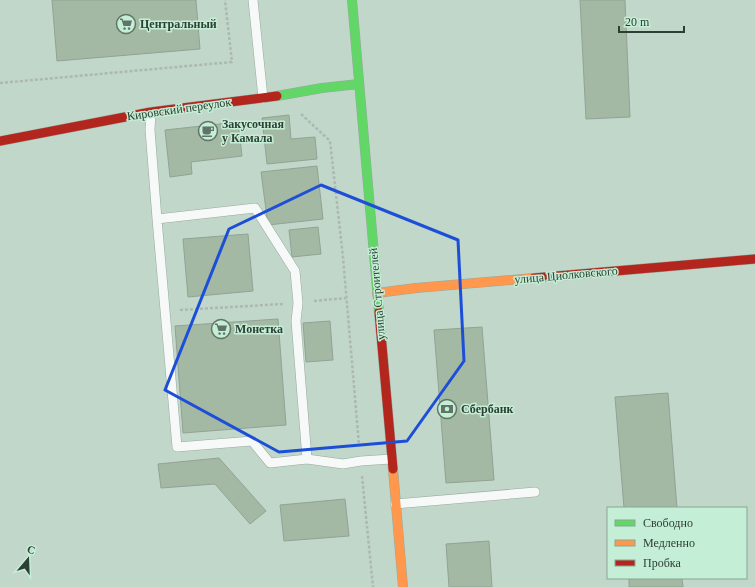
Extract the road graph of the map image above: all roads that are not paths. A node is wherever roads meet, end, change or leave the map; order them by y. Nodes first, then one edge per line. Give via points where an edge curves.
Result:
1 (253, 0) edge
2 (352, 0) edge
3 (359, 84) junction
4 (263, 98) junction
5 (151, 112) junction
6 (0, 140) edge
7 (157, 219) junction
8 (755, 259) edge
9 (377, 294) junction
10 (307, 459) junction
11 (391, 459) junction
12 (535, 492) dead end
13 (395, 504) junction
14 (403, 587) edge

1 - 4 lane
2 - 3 street, улица Строителей
3 - 4 street, Кировский переулок
3 - 9 street, улица Строителей
4 - 5 street, Кировский переулок
5 - 6 street, Кировский переулок
5 - 7 lane via 150,130
7 - 10 lane via 255,208 295,271 298,303 296,321
7 - 10 lane via 178,447 252,442 270,463
8 - 9 street, улица Циолковского via 416,288
9 - 11 street, улица Строителей
10 - 11 lane via 343,464
11 - 13 street, улица Строителей
12 - 13 lane
13 - 14 street, улица Строителей

